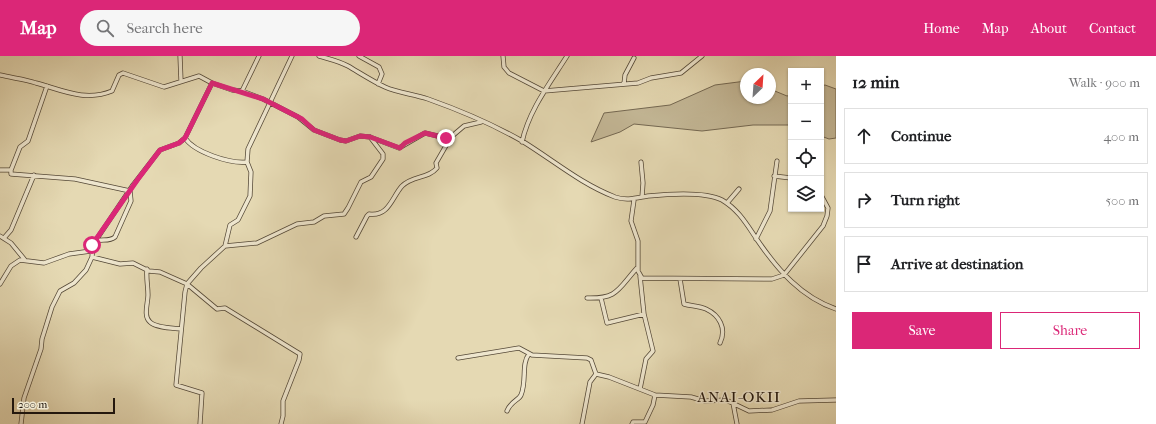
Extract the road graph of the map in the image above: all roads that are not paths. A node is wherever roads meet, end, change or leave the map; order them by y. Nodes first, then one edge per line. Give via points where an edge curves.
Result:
1 (180, 56) edge
2 (259, 56) edge
3 (292, 56) edge
4 (319, 56) edge
5 (359, 56) edge
6 (503, 56) edge
7 (567, 56) edge
8 (702, 56) edge
9 (634, 58) dead end
10 (0, 75) edge
11 (181, 81) junction
12 (212, 83) junction
13 (378, 84) junction
14 (624, 84) junction
15 (47, 86) junction
16 (242, 91) junction
17 (544, 91) junction
18 (270, 104) junction
19 (481, 122) junction
20 (370, 137) junction
21 (451, 137) junction
22 (185, 138) junction
23 (522, 142) junction
24 (777, 161) dead end
25 (247, 162) junction
26 (641, 162) dead end
27 (0, 170) edge
28 (11, 170) junction
29 (34, 175) junction
30 (774, 176) junction
31 (788, 178) edge
32 (739, 189) dead end
33 (130, 191) junction
34 (642, 197) junction
35 (634, 200) junction
36 (824, 201) edge
37 (727, 203) junction
38 (2, 237) edge
39 (356, 237) dead end
40 (756, 239) junction
41 (96, 240) junction
42 (225, 246) junction
43 (91, 251) junction
44 (92, 257) junction
45 (25, 260) junction
46 (638, 268) junction
47 (147, 270) junction
48 (784, 275) junction
49 (640, 276) junction
50 (680, 279) junction
51 (0, 284) edge
52 (187, 284) junction
53 (587, 298) dead end
54 (601, 298) junction
55 (836, 309) edge
56 (644, 314) junction
57 (181, 329) junction
58 (720, 342) dead end
59 (528, 354) junction
60 (458, 358) dead end
61 (596, 374) junction
62 (640, 389) junction
63 (655, 395) junction
64 (836, 400) edge
65 (733, 403) junction
66 (507, 411) dead end
67 (21, 424) edge
68 (200, 424) edge
69 (281, 424) edge
70 (582, 424) edge
71 (632, 424) edge
72 (737, 424) edge

1 - 11 street
2 - 16 street
3 - 18 street
4 - 13 street via 347,65
5 - 13 street via 380,68 382,74
6 - 17 street via 504,67 509,73
7 - 17 street
8 - 14 street via 681,72
9 - 14 street via 625,75
10 - 15 street
11 - 12 street via 199,76
11 - 15 street via 164,87 123,73 119,75 112,91 79,96
12 - 16 street
12 - 22 street
13 - 19 street via 430,99
14 - 17 street
15 - 28 street via 28,141 20,147
16 - 18 street
17 - 23 street via 526,126
18 - 20 street via 302,119 314,130 340,140
18 - 25 street via 248,149
19 - 21 street via 464,126
19 - 23 street
20 - 21 street via 400,148 425,133 444,138
20 - 42 street via 383,154 383,158 370,178 361,182 344,214 324,216 314,222 297,224 257,243
21 - 39 street via 440,152 435,171 404,184 392,204 380,214 368,214
22 - 25 street via 189,143 214,156 234,162
22 - 33 street via 160,150
23 - 35 street via 596,189 618,198
24 - 30 street
25 - 42 street via 251,172 250,196 238,220 230,225
26 - 34 street
27 - 28 street
28 - 29 street via 13,174
29 - 33 street via 75,179
29 - 38 street via 11,230
30 - 31 street
30 - 40 street via 770,211
32 - 37 street
33 - 41 street
33 - 41 street via 131,201 115,237 107,241
34 - 35 street
34 - 37 street via 702,195
35 - 46 street via 631,221 638,241
36 - 48 street via 828,208 826,220
37 - 40 street via 741,216
38 - 45 street
40 - 48 street
41 - 43 street via 92,243
42 - 52 street
43 - 44 street
43 - 45 street via 69,254 44,263
44 - 47 street via 120,264 133,263
44 - 67 street via 86,270 74,283 60,291 52,307 24,398
45 - 51 street via 13,264
46 - 49 street
46 - 54 street via 613,296
47 - 52 street via 160,272
47 - 57 street via 149,320 155,324
48 - 50 street via 772,279
48 - 55 street via 804,292
49 - 50 street
49 - 56 street
50 - 58 street via 684,304 705,309 720,321 723,332
52 - 57 street
52 - 69 street via 217,308 224,308 300,354 300,360 283,401
53 - 54 street
54 - 56 street via 607,323
56 - 62 street via 653,351 646,358
57 - 68 street via 176,385 202,394
59 - 60 street via 519,348
59 - 61 street via 584,357 591,360
59 - 66 street via 524,363 525,378 521,395 512,401
61 - 62 street
61 - 70 street via 590,382
62 - 63 street
63 - 65 street via 726,400
63 - 71 street via 645,422
64 - 65 street via 799,401 772,410 758,411 746,410
65 - 72 street

